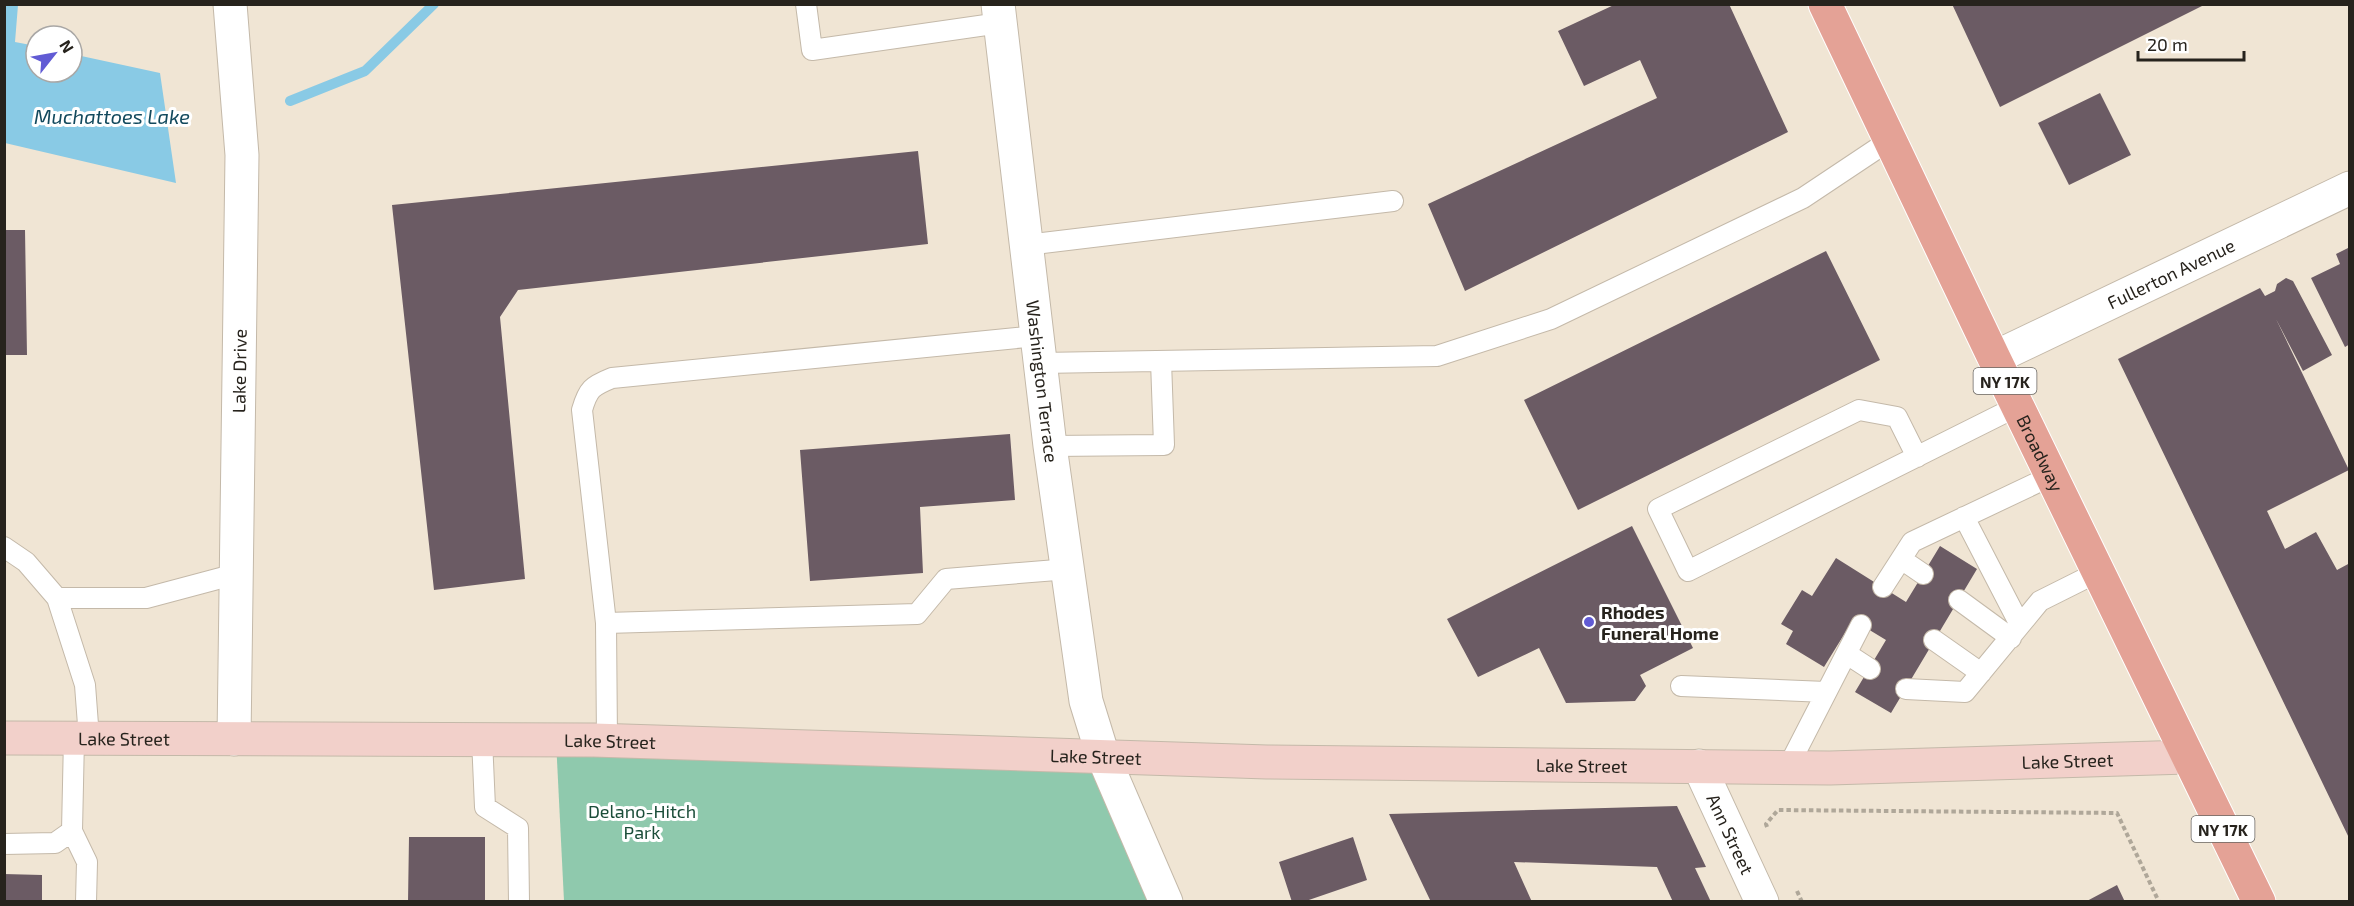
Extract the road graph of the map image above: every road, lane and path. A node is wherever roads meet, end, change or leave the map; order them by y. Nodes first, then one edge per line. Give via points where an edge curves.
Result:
1 (230, 4) edge
2 (806, 4) edge
3 (1825, 4) edge
4 (999, 14) edge
5 (1890, 140) junction
6 (2349, 188) edge
7 (1392, 201) dead end
8 (1026, 245) junction
9 (1039, 349) junction
10 (1994, 358) junction
11 (1161, 361) junction
12 (2018, 406) junction
13 (1050, 446) junction
14 (1917, 457) junction
15 (2051, 476) junction
16 (1964, 517) junction
17 (4, 547) edge
18 (1901, 559) junction
19 (1068, 569) junction
20 (2098, 572) junction
21 (236, 574) junction
22 (1923, 574) dead end
23 (1883, 587) dead end
24 (57, 598) junction
25 (1959, 600) dead end
26 (606, 623) junction
27 (1861, 625) dead end
28 (2015, 631) junction
29 (1934, 640) dead end
30 (1847, 654) junction
31 (1870, 669) dead end
32 (1981, 673) junction
33 (1681, 686) dead end
34 (1906, 689) dead end
35 (1826, 692) junction
36 (4, 738) edge
37 (81, 738) junction
38 (234, 739) junction
39 (482, 739) junction
40 (607, 741) junction
41 (1103, 756) junction
42 (2187, 757) junction
43 (1699, 766) junction
44 (1788, 767) junction
45 (72, 831) junction
46 (1770, 834) dead end
47 (4, 844) edge
48 (1793, 882) dead end
49 (86, 902) edge
50 (519, 902) edge
51 (1166, 902) edge
52 (1762, 902) edge
53 (1802, 902) edge
54 (2159, 902) edge
55 (2259, 902) edge

1 - 21 street, Lake Drive via 242,155
2 - 4 lane via 812,50
3 - 5 main road, Broadway / NY 17K
4 - 8 street, Washington Terrace
5 - 10 main road, Broadway / NY 17K
5 - 11 lane via 1803,198 1551,319 1437,356
6 - 10 street, Fullerton Avenue
7 - 8 lane
8 - 9 street, Washington Terrace
9 - 11 lane
9 - 13 street, Washington Terrace
9 - 26 lane via 612,378 598,384 587,393 582,410
10 - 12 main road, Broadway / NY 17K
11 - 13 lane via 1164,445
12 - 14 lane
12 - 15 main road, Broadway / NY 17K
13 - 19 street, Washington Terrace
14 - 14 lane via 1688,571 1658,509 1859,410 1897,417
15 - 16 lane
15 - 20 main road, Broadway / NY 17K
16 - 18 lane via 1912,542
16 - 28 lane
17 - 24 lane via 26,562
18 - 22 lane
18 - 23 lane
19 - 26 lane via 946,579 917,614
19 - 41 street, Washington Terrace via 1086,701
20 - 28 lane via 2040,601
20 - 42 main road, Broadway / NY 17K
21 - 24 lane via 146,598
21 - 38 street, Lake Drive
24 - 37 lane via 85,685
25 - 28 lane
26 - 40 lane
27 - 30 lane
28 - 32 lane
29 - 32 lane
30 - 31 lane
30 - 35 lane
32 - 34 lane via 1965,692
33 - 35 lane
35 - 44 lane
36 - 37 main road, Lake Street
37 - 38 main road, Lake Street
37 - 45 lane
38 - 39 main road, Lake Street
39 - 40 main road, Lake Street
39 - 50 lane via 485,807 518,828
40 - 41 main road, Lake Street
41 - 43 main road, Lake Street via 1267,762
41 - 51 street, Washington Terrace
42 - 44 main road, Lake Street
42 - 55 main road, Broadway / NY 17K
43 - 44 main road, Lake Street
43 - 52 street, Ann Street
45 - 47 lane via 55,843
45 - 49 lane via 87,862
46 - 54 path via 1766,824 1778,810 2117,813
48 - 53 path

